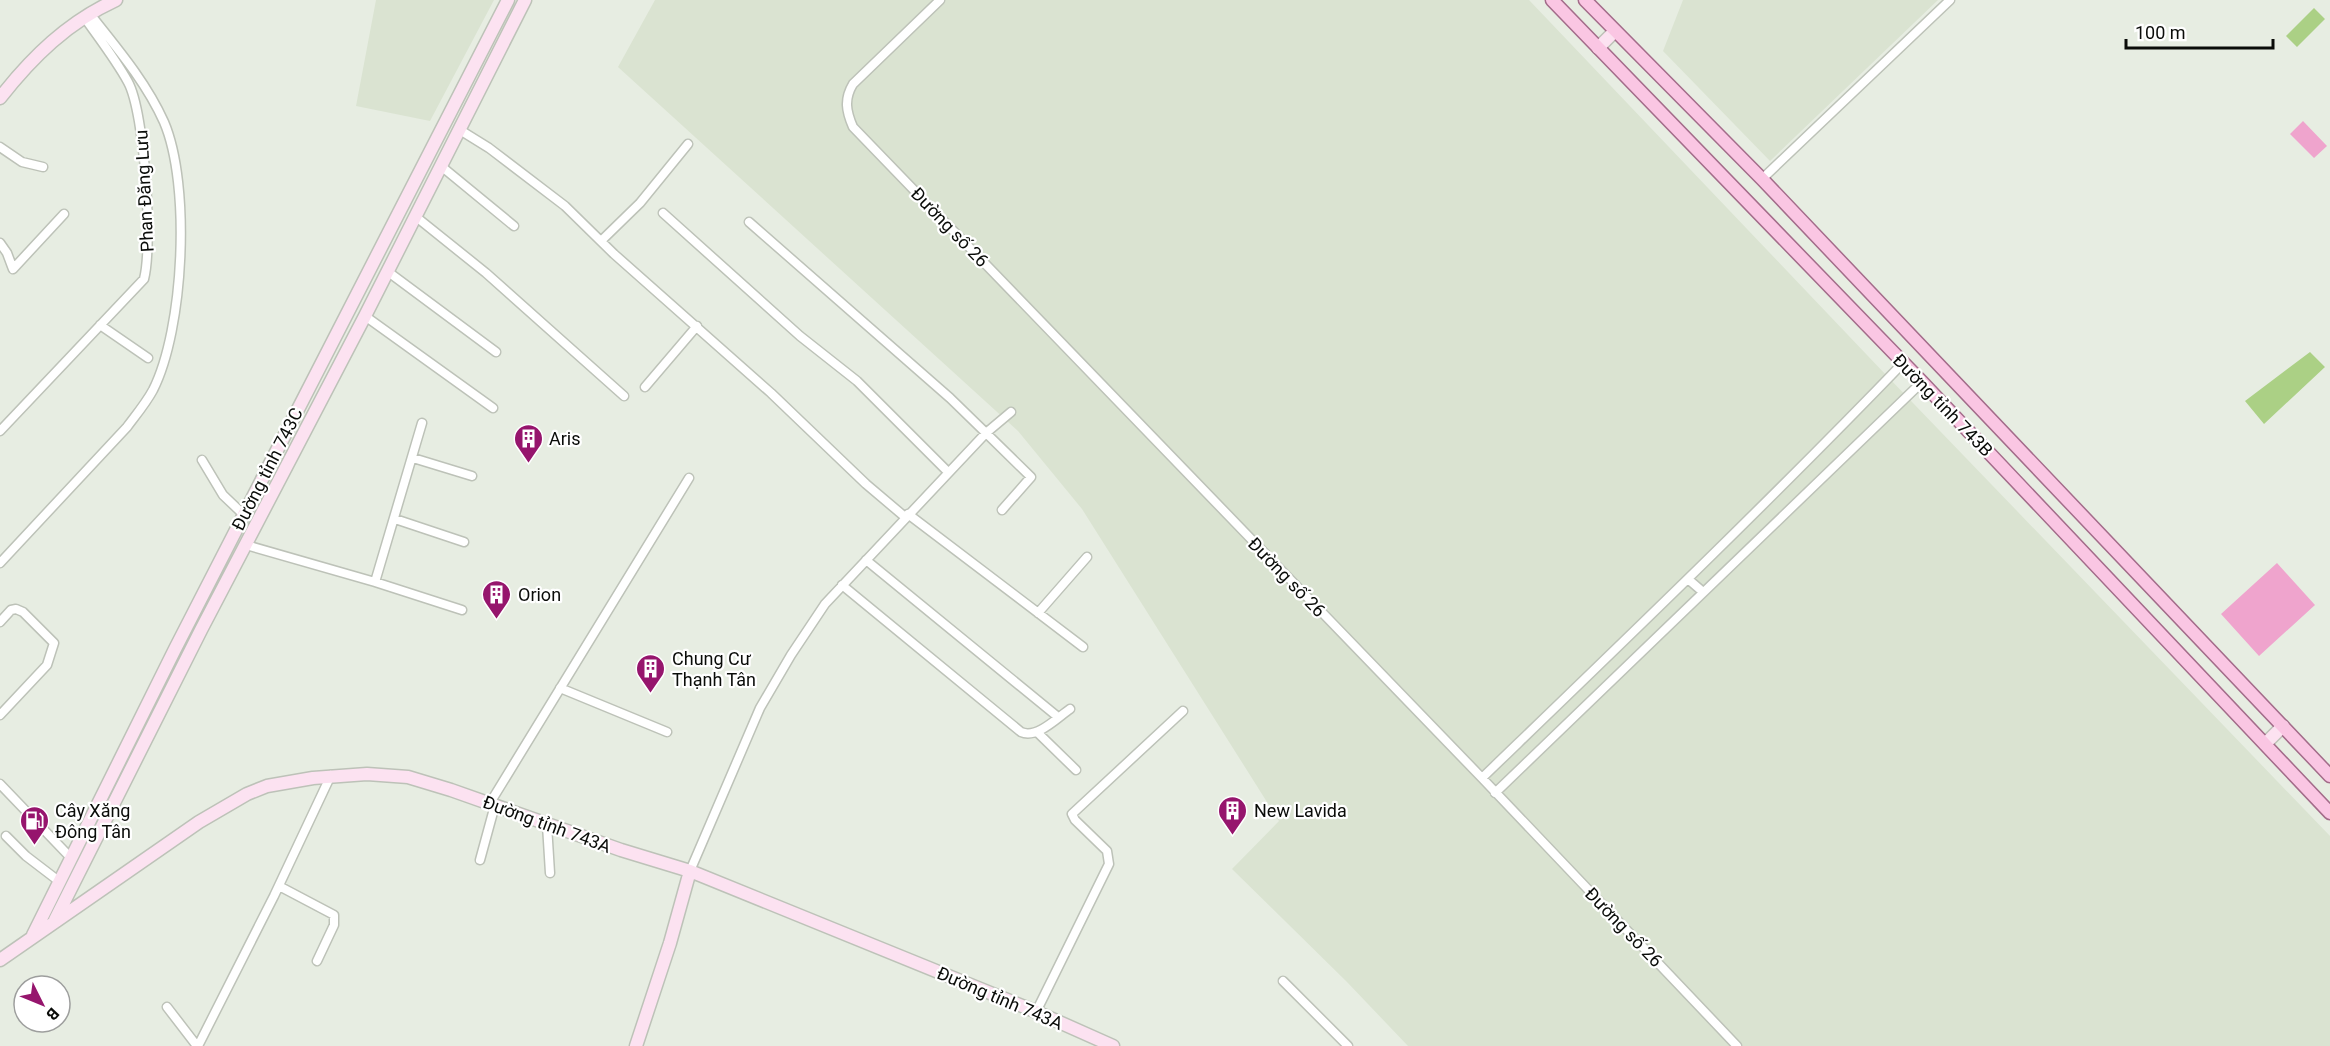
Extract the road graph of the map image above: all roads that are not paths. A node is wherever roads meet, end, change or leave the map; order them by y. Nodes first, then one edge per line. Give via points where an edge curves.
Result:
1 (116, 0) edge
2 (508, 0) edge
3 (525, 0) edge
4 (940, 0) edge
5 (1552, 0) edge
6 (1586, 0) edge
7 (1950, 0) edge
8 (98, 3) edge
9 (87, 15) junction
10 (1616, 31) junction
11 (1598, 48) junction
12 (0, 98) edge
13 (460, 130) junction
14 (688, 144) dead end
15 (0, 147) edge
16 (441, 166) junction
17 (43, 167) dead end
18 (1762, 179) junction
19 (663, 213) dead end
20 (64, 214) dead end
21 (415, 216) junction
22 (749, 222) dead end
23 (514, 226) dead end
24 (602, 240) junction
25 (0, 243) edge
26 (387, 271) junction
27 (365, 316) junction
28 (100, 325) junction
29 (697, 326) junction
30 (496, 352) dead end
31 (148, 358) dead end
32 (1903, 363) junction
33 (1922, 382) junction
34 (645, 387) dead end
35 (624, 396) dead end
36 (493, 408) dead end
37 (1011, 412) dead end
38 (422, 423) dead end
39 (0, 431) edge
40 (986, 433) junction
41 (412, 458) junction
42 (201, 460) dead end
43 (948, 472) junction
44 (472, 476) dead end
45 (689, 478) dead end
46 (1002, 510) dead end
47 (244, 515) junction
48 (906, 516) junction
49 (395, 519) junction
50 (464, 542) dead end
51 (246, 545) junction
52 (1087, 556) dead end
53 (866, 560) junction
54 (0, 563) edge
55 (1688, 579) junction
56 (375, 582) junction
57 (842, 585) junction
58 (1703, 592) junction
59 (462, 610) dead end
60 (1038, 613) junction
61 (0, 622) edge
62 (1083, 647) dead end
63 (560, 688) junction
64 (1071, 709) dead end
65 (1183, 711) dead end
66 (0, 715) edge
67 (1058, 717) junction
68 (2283, 726) junction
69 (667, 732) dead end
70 (1036, 732) junction
71 (2265, 744) junction
72 (1076, 770) dead end
73 (331, 775) junction
74 (2330, 776) edge
75 (1482, 778) junction
76 (0, 784) edge
77 (1495, 793) junction
78 (493, 804) junction
79 (2330, 813) edge
80 (547, 825) junction
81 (6, 836) dead end
82 (71, 858) junction
83 (480, 860) dead end
84 (690, 871) junction
85 (550, 873) dead end
86 (279, 886) junction
87 (62, 887) junction
88 (90, 899) junction
89 (55, 921) junction
90 (30, 940) junction
91 (0, 960) edge
92 (317, 961) dead end
93 (1283, 981) dead end
94 (167, 1007) dead end
95 (1036, 1012) junction
96 (197, 1046) edge
97 (636, 1046) edge
98 (1113, 1046) edge
99 (1348, 1046) edge
100 (1737, 1046) edge

1 - 8 main road
2 - 47 main road, Đường tỉnh 743C
3 - 13 main road, Đường tỉnh 743C
4 - 75 street, Đường số 26 via 853,84 846,104 853,127
5 - 11 main road, Đường tỉnh 743B
6 - 10 main road, Đường tỉnh 743B
7 - 18 street
8 - 9 main road
9 - 12 main road via 42,50
9 - 28 street, Phan Đăng Lưu via 129,84 140,121 147,222 144,279
9 - 54 street via 147,89 164,123 181,214 178,291 163,364 145,404
10 - 11 main road
10 - 18 main road, Đường tỉnh 743B
11 - 32 main road, Đường tỉnh 743B
13 - 16 main road, Đường tỉnh 743C
13 - 24 street via 565,206
14 - 24 street via 640,203
15 - 17 street via 22,162
16 - 21 main road, Đường tỉnh 743C
16 - 23 street
18 - 68 main road, Đường tỉnh 743B
19 - 43 street via 856,381
20 - 25 street via 13,269
21 - 26 main road, Đường tỉnh 743C
21 - 35 street via 486,273
22 - 40 street
24 - 29 street
26 - 27 main road, Đường tỉnh 743C
26 - 30 street
27 - 36 street
27 - 51 main road, Đường tỉnh 743C
28 - 31 street
28 - 39 street, Phan Đăng Lưu
29 - 34 street
29 - 48 street via 866,484
32 - 33 main road, Đường tỉnh 743B
32 - 55 street
33 - 58 street
33 - 71 main road, Đường tỉnh 743B
37 - 40 street
38 - 41 street
40 - 43 street
40 - 46 street via 1031,477
41 - 44 street
41 - 49 street
42 - 47 street via 223,495
43 - 48 street
45 - 63 street
47 - 82 main road, Đường tỉnh 743C
48 - 53 street
48 - 60 street
49 - 50 street
49 - 56 street
51 - 56 street
51 - 87 main road, Đường tỉnh 743C
52 - 60 street
53 - 57 street
53 - 67 street
55 - 58 street
55 - 75 street
56 - 59 street
57 - 70 street via 1021,732
57 - 84 street via 808,629 760,708
58 - 77 street
60 - 62 street
61 - 66 street via 16,609 54,643 47,665
63 - 69 street
63 - 78 street
64 - 67 street
65 - 95 street via 1072,814 1107,851 1109,864
67 - 70 street
68 - 71 main road
68 - 74 main road, Đường tỉnh 743B
70 - 72 street
71 - 79 main road, Đường tỉnh 743B
73 - 78 main road, Đường tỉnh 743A via 408,777
73 - 86 street
73 - 88 main road, Đường tỉnh 743A via 267,786 247,794 199,822
75 - 77 street, Đường số 26
76 - 82 street
77 - 100 street, Đường số 26
78 - 80 main road, Đường tỉnh 743A
78 - 83 street
80 - 84 main road, Đường tỉnh 743A
80 - 85 street
81 - 87 street
82 - 87 main road, Đường tỉnh 743C
84 - 95 main road, Đường tỉnh 743A
84 - 97 main road
86 - 92 street via 334,915 334,925
86 - 96 street
87 - 88 main road
87 - 89 main road, Đường tỉnh 743C
87 - 90 main road, Đường tỉnh 743C
88 - 89 main road, Đường tỉnh 743A
89 - 90 main road, Đường tỉnh 743A
90 - 91 main road, Đường tỉnh 743A
93 - 99 street
94 - 96 street
95 - 98 main road, Đường tỉnh 743A

